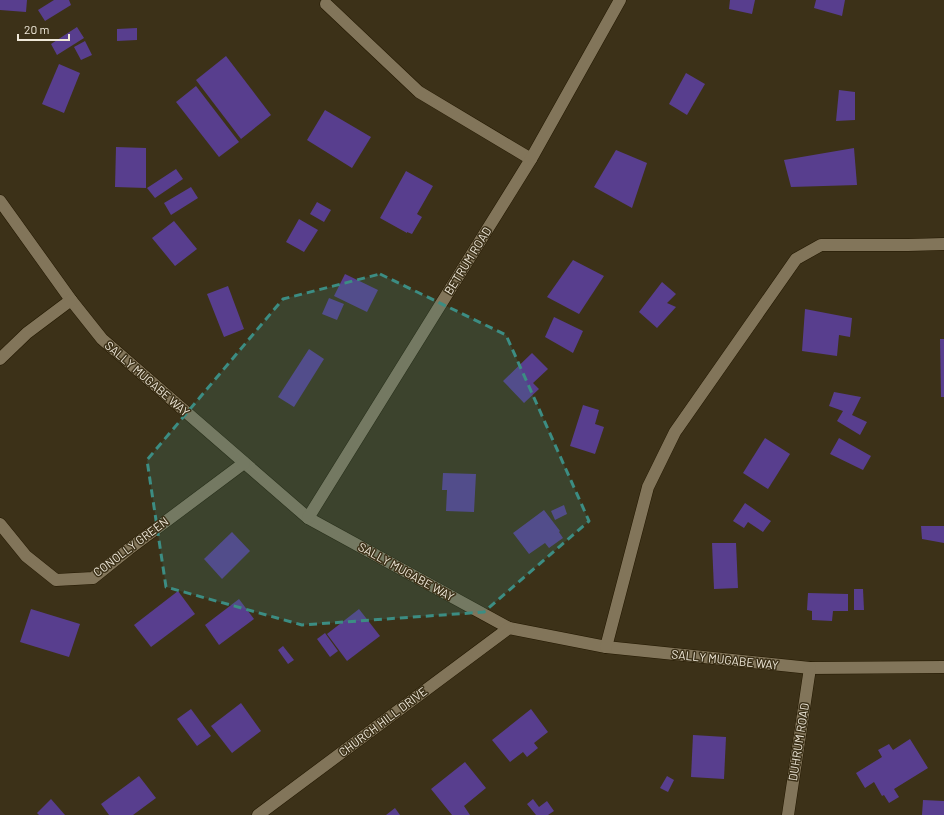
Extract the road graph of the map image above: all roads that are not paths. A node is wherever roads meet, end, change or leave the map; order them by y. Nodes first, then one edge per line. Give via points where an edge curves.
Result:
1 (620, 0) edge
2 (326, 4) dead end
3 (531, 159) junction
4 (0, 201) edge
5 (944, 244) edge
6 (71, 300) junction
7 (0, 359) edge
8 (244, 463) junction
9 (308, 518) junction
10 (0, 524) edge
11 (509, 628) junction
12 (606, 647) junction
13 (944, 667) edge
14 (810, 668) junction
15 (258, 815) edge
16 (788, 815) edge

1 - 3 street, BETRUM ROAD
2 - 3 street via 419,92
3 - 9 street, BETRUM ROAD
4 - 6 street, SALLY MUGABE WAY
5 - 12 street via 821,245 796,259 675,432 648,487
6 - 7 street via 27,333
6 - 8 street, SALLY MUGABE WAY via 102,339
8 - 9 street, SALLY MUGABE WAY
8 - 10 street, CONOLLY GREEN via 129,548 93,578 56,580 26,556
9 - 11 street, SALLY MUGABE WAY
11 - 12 street, SALLY MUGABE WAY
11 - 15 street, CHURCH HILL DRIVE
12 - 14 street, SALLY MUGABE WAY
13 - 14 street, SALLY MUGABE WAY
14 - 16 street, DUHRUM ROAD

